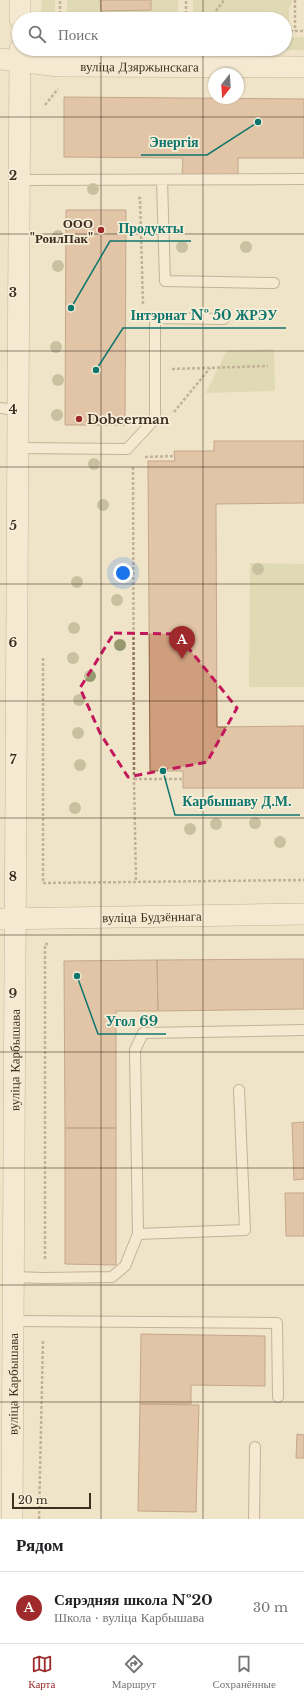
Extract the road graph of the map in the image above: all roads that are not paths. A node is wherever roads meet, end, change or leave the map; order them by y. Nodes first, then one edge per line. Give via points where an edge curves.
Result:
1 (20, 0) edge
2 (20, 12) edge
3 (13, 57) edge
4 (304, 67) edge
5 (304, 179) edge
6 (19, 180) junction
7 (162, 180) junction
8 (274, 283) dead end
9 (224, 319) dead end
10 (9, 409) edge
11 (18, 448) junction
12 (304, 914) edge
13 (8, 919) edge
14 (304, 1030) edge
15 (239, 1090) dead end
16 (138, 1234) junction
17 (13, 1277) junction
18 (13, 1321) junction
19 (278, 1397) dead end
20 (255, 1447) dead end
21 (6, 1449) edge
22 (12, 1519) edge
23 (254, 1519) edge

1 - 2 street
3 - 4 street, вуліца Дзяржынскага via 58,66
3 - 6 street, вуліца Карбышава
5 - 7 lane
6 - 7 lane
6 - 10 street, вуліца Карбышава
7 - 8 lane via 165,281
9 - 11 lane via 155,318 155,419 127,449
10 - 11 street, вуліца Карбышава
11 - 13 street, вуліца Карбышава
12 - 13 street, вуліца Будзённага
13 - 17 street, вуліца Карбышава
14 - 16 lane via 143,1034 135,1050
15 - 16 lane via 244,1230
16 - 17 lane via 125,1266 112,1277
17 - 18 street, вуліца Карбышава
18 - 19 lane via 277,1322
18 - 21 street, вуліца Карбышава
20 - 23 lane
21 - 22 street, вуліца Карбышава

